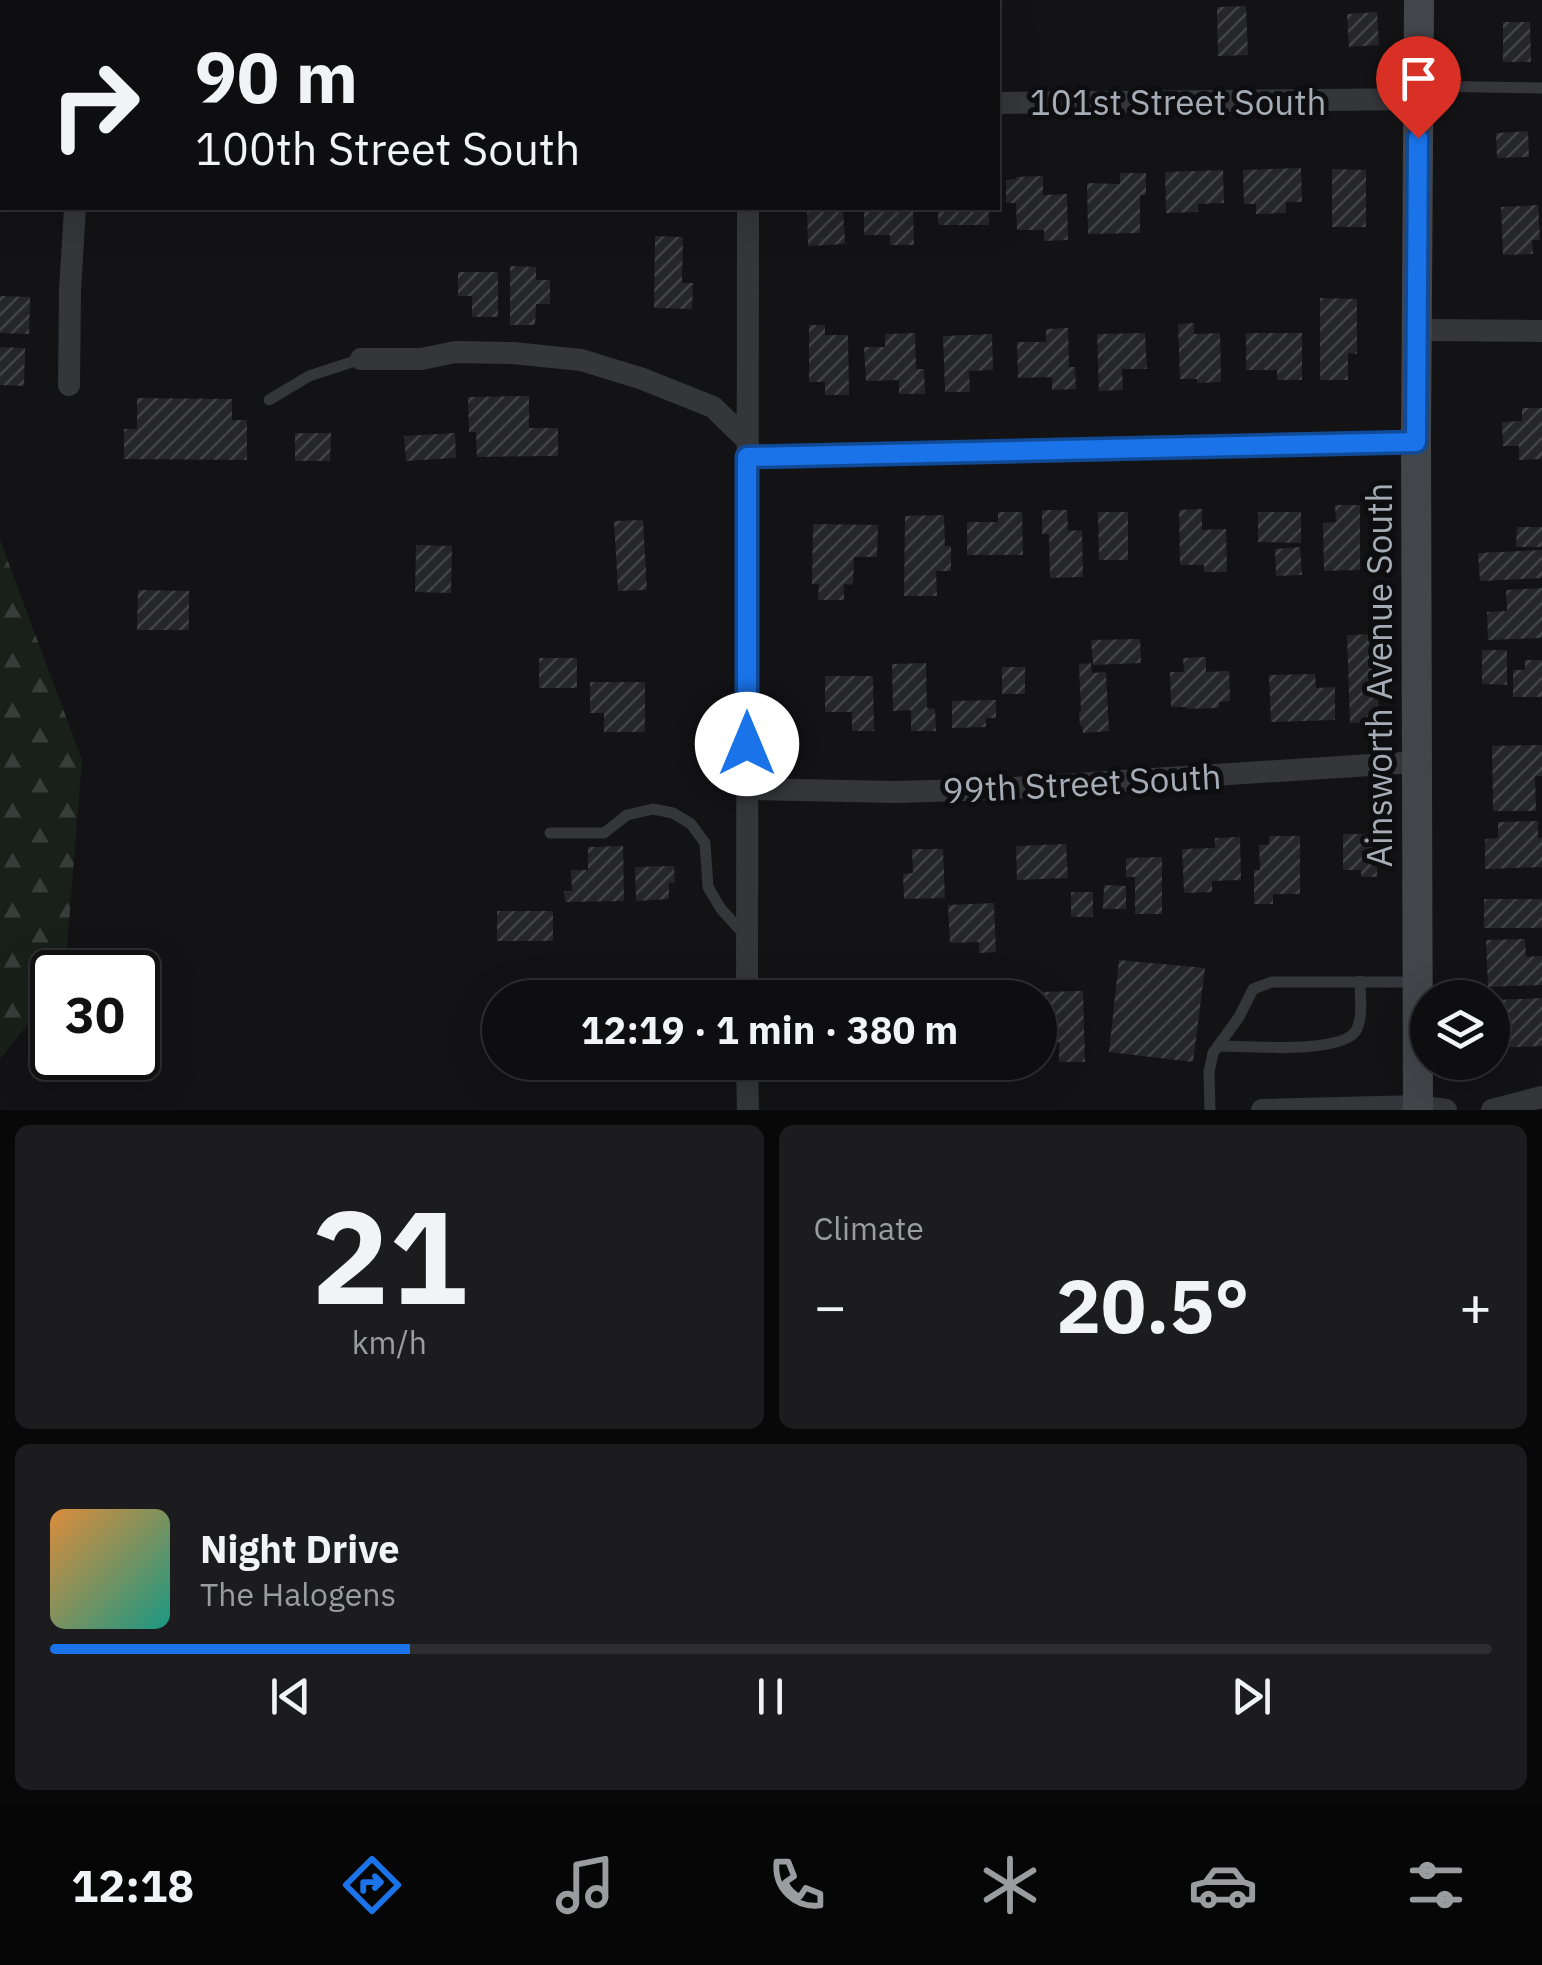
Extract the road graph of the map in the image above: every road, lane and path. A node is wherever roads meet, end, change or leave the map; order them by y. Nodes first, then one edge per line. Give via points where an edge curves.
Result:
1 (1419, 0) edge
2 (1542, 88) edge
3 (1418, 93) junction
4 (1000, 103) edge
5 (75, 210) edge
6 (748, 210) edge
7 (1417, 330) junction
8 (1542, 331) edge
9 (360, 359) joint
10 (69, 385) dead end
11 (269, 400) dead end
12 (1416, 442) junction
13 (747, 448) junction
14 (1417, 762) junction
15 (747, 789) junction
16 (550, 834) dead end
17 (747, 938) junction
18 (747, 980) edge
19 (1418, 980) edge
20 (1360, 981) junction
21 (1410, 982) edge
22 (1218, 1046) junction
23 (748, 1080) edge
24 (1425, 1080) edge
25 (1542, 1097) edge
26 (1427, 1109) edge
27 (748, 1110) edge
28 (1210, 1110) edge
29 (1262, 1110) edge
30 (1492, 1110) edge

1 - 3 street, Ainsworth Avenue South
2 - 3 lane
3 - 4 street, 101st Street South
3 - 7 street, Ainsworth Avenue South
5 - 10 street
6 - 13 street
7 - 8 street
7 - 12 street, Ainsworth Avenue South
9 - 11 lane via 309,376
9 - 13 street via 455,352 581,360 712,406
12 - 13 street
12 - 14 street, Ainsworth Avenue South
13 - 15 street
14 - 15 street, 99th Street South via 997,789
14 - 19 street, Ainsworth Avenue South
15 - 17 street
16 - 17 lane via 604,832 627,815 653,809 692,824 705,843 708,886
17 - 18 street
20 - 21 lane
20 - 22 lane via 1272,982 1253,990
20 - 22 lane via 1360,1019 1356,1034 1345,1041
22 - 28 lane via 1209,1072
23 - 27 street
24 - 26 street, Ainsworth Avenue South
25 - 30 street
26 - 29 street

